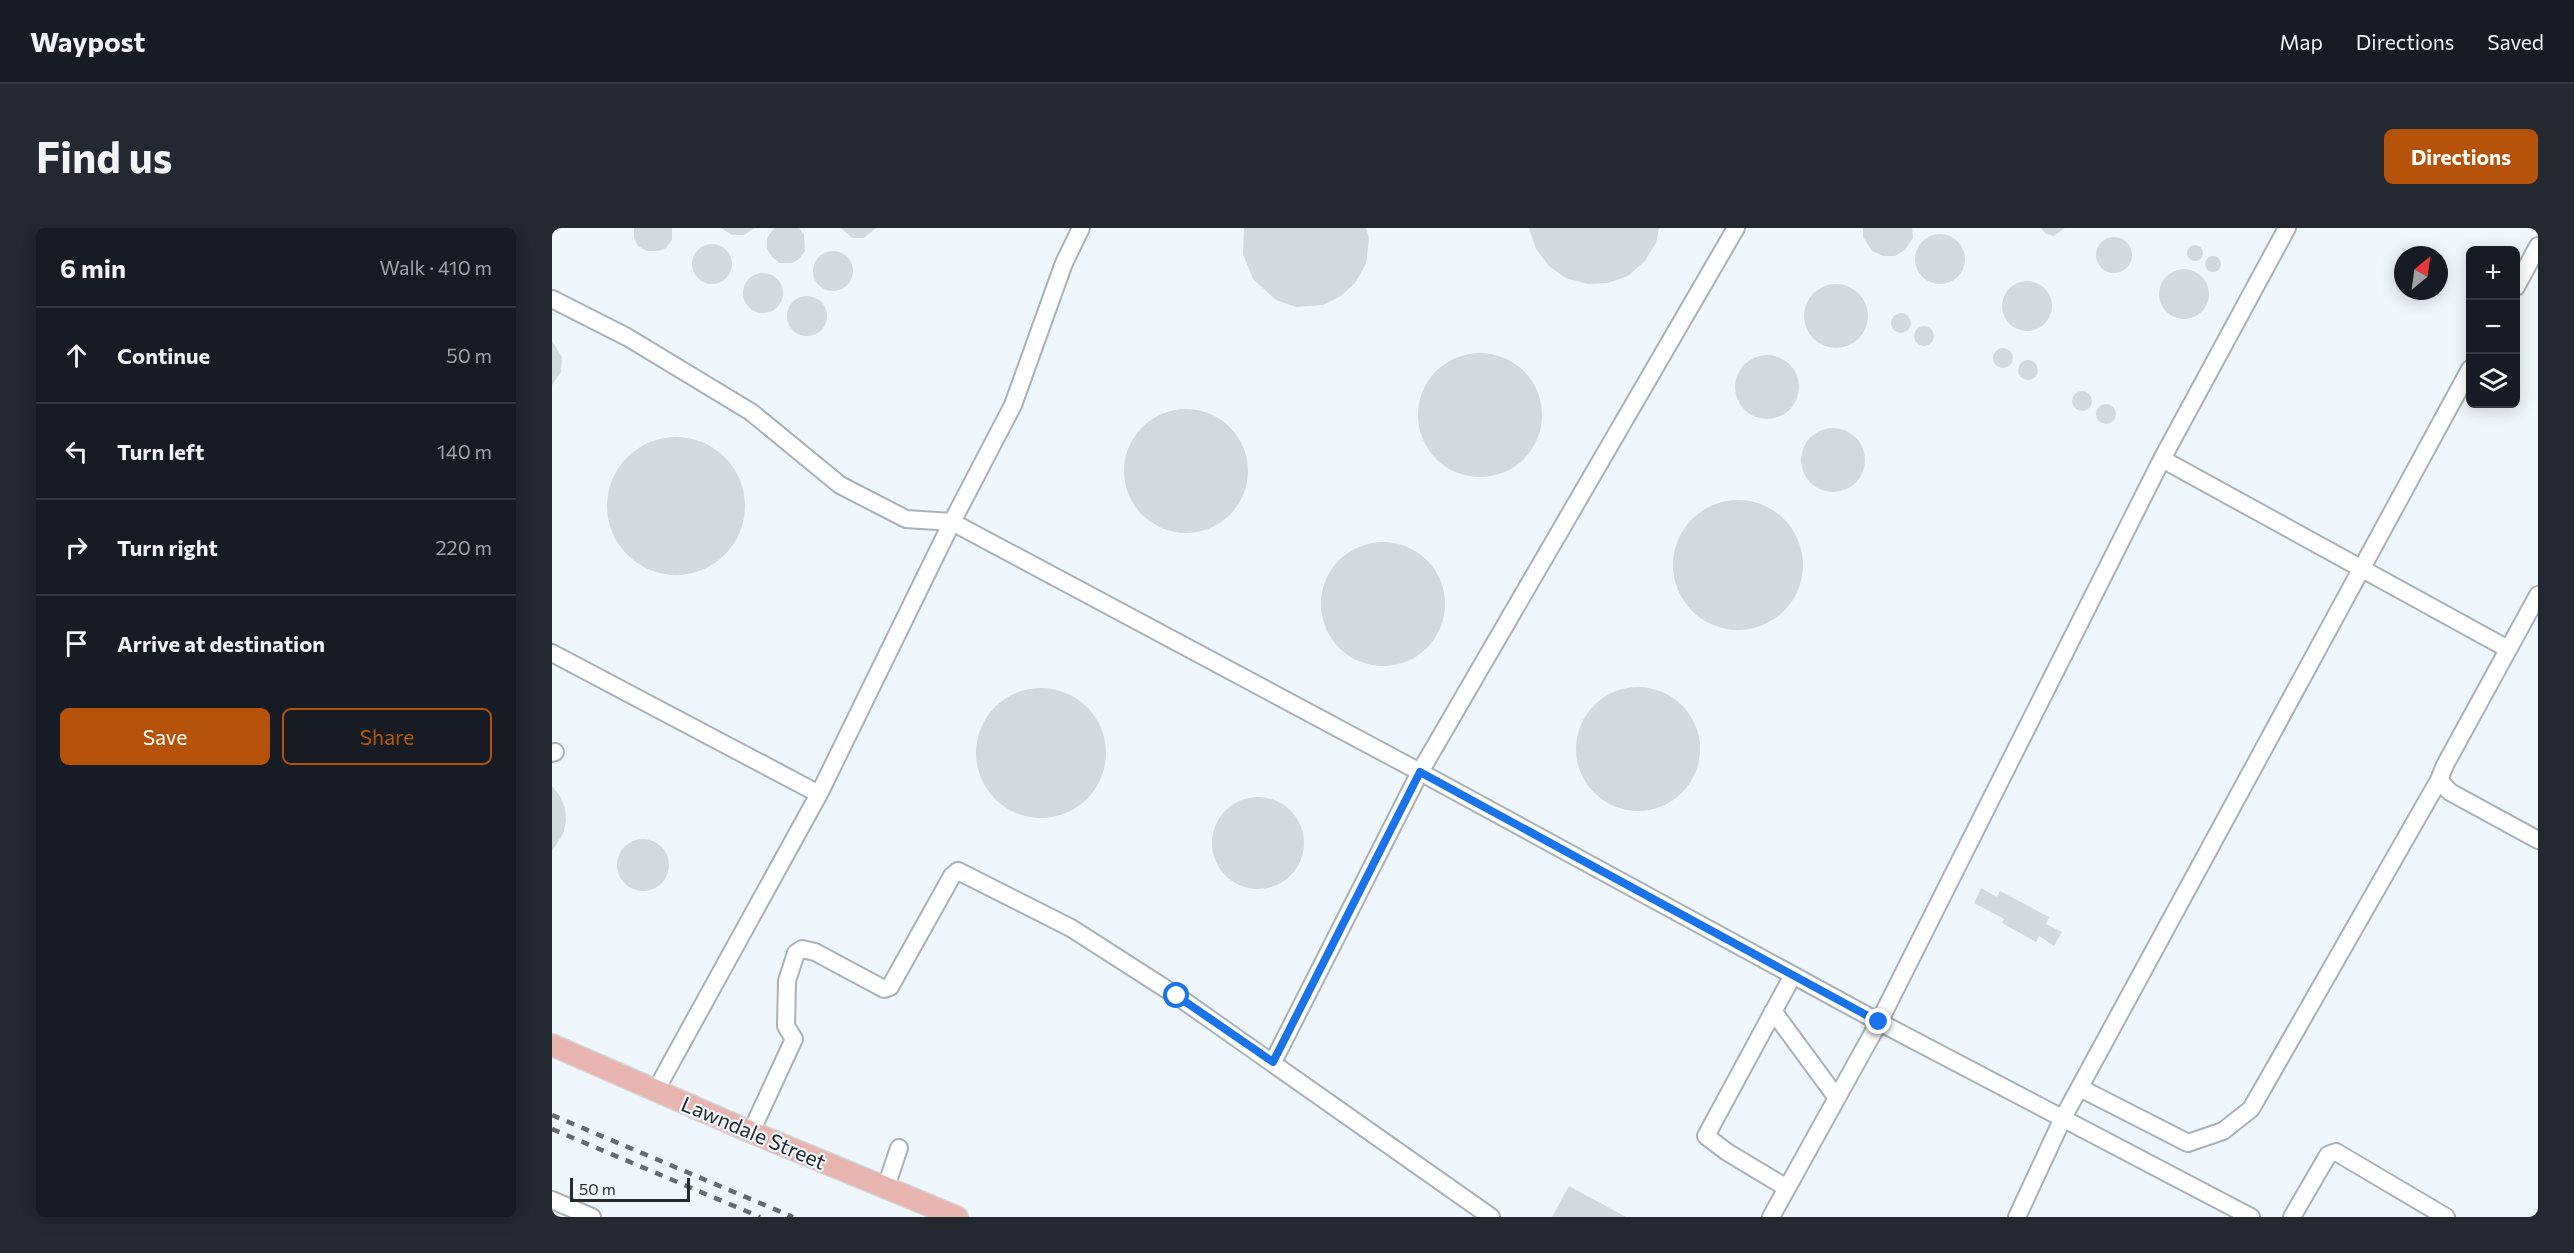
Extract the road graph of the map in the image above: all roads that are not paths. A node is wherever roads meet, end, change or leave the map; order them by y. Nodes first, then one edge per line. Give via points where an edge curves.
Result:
1 (1082, 228) edge
2 (1736, 228) edge
3 (2287, 228) edge
4 (2538, 246) edge
5 (2520, 280) edge
6 (552, 298) edge
7 (2466, 376) edge
8 (2162, 459) junction
9 (952, 522) junction
10 (2361, 568) junction
11 (2538, 595) edge
12 (2508, 650) junction
13 (552, 653) edge
14 (1420, 772) junction
15 (2439, 780) junction
16 (819, 794) junction
17 (2538, 840) edge
18 (1793, 975) junction
19 (1773, 1011) junction
20 (1879, 1022) junction
21 (552, 1045) edge
22 (1273, 1062) junction
23 (2080, 1088) junction
24 (656, 1090) junction
25 (1837, 1098) junction
26 (2063, 1118) junction
27 (751, 1132) junction
28 (899, 1148) dead end
29 (886, 1187) junction
30 (1787, 1188) junction
31 (552, 1200) edge
32 (592, 1217) edge
33 (957, 1217) edge
34 (1491, 1217) edge
35 (1771, 1217) edge
36 (2017, 1217) edge
37 (2251, 1217) edge
38 (2292, 1217) edge
39 (2446, 1217) edge

1 - 9 lane via 1064,263 1013,405
2 - 14 lane
3 - 8 lane
4 - 5 lane
6 - 9 lane via 627,337 751,412 840,485 906,519
7 - 10 lane
8 - 10 lane
8 - 20 lane
9 - 14 lane
9 - 16 lane
10 - 12 lane
10 - 23 lane
11 - 12 lane
12 - 15 lane
13 - 16 lane
14 - 18 lane
14 - 22 lane
15 - 17 lane via 2450,792
15 - 23 lane via 2251,1109 2223,1131 2188,1143
16 - 24 lane
18 - 19 lane
18 - 20 lane
19 - 25 lane
19 - 30 lane via 1706,1136
20 - 25 lane
20 - 26 lane
21 - 24 main road, Lawndale Street
22 - 27 lane via 1071,928 958,871 890,987 884,989 815,952 802,948 796,952 787,981 786,1026 794,1039
22 - 34 lane
23 - 26 lane
24 - 27 main road, Lawndale Street
25 - 30 lane
26 - 36 lane
26 - 37 lane
27 - 29 main road, Lawndale Street
28 - 29 lane
29 - 33 main road, Lawndale Street
30 - 35 lane
31 - 32 lane
38 - 39 lane via 2328,1155 2336,1152

